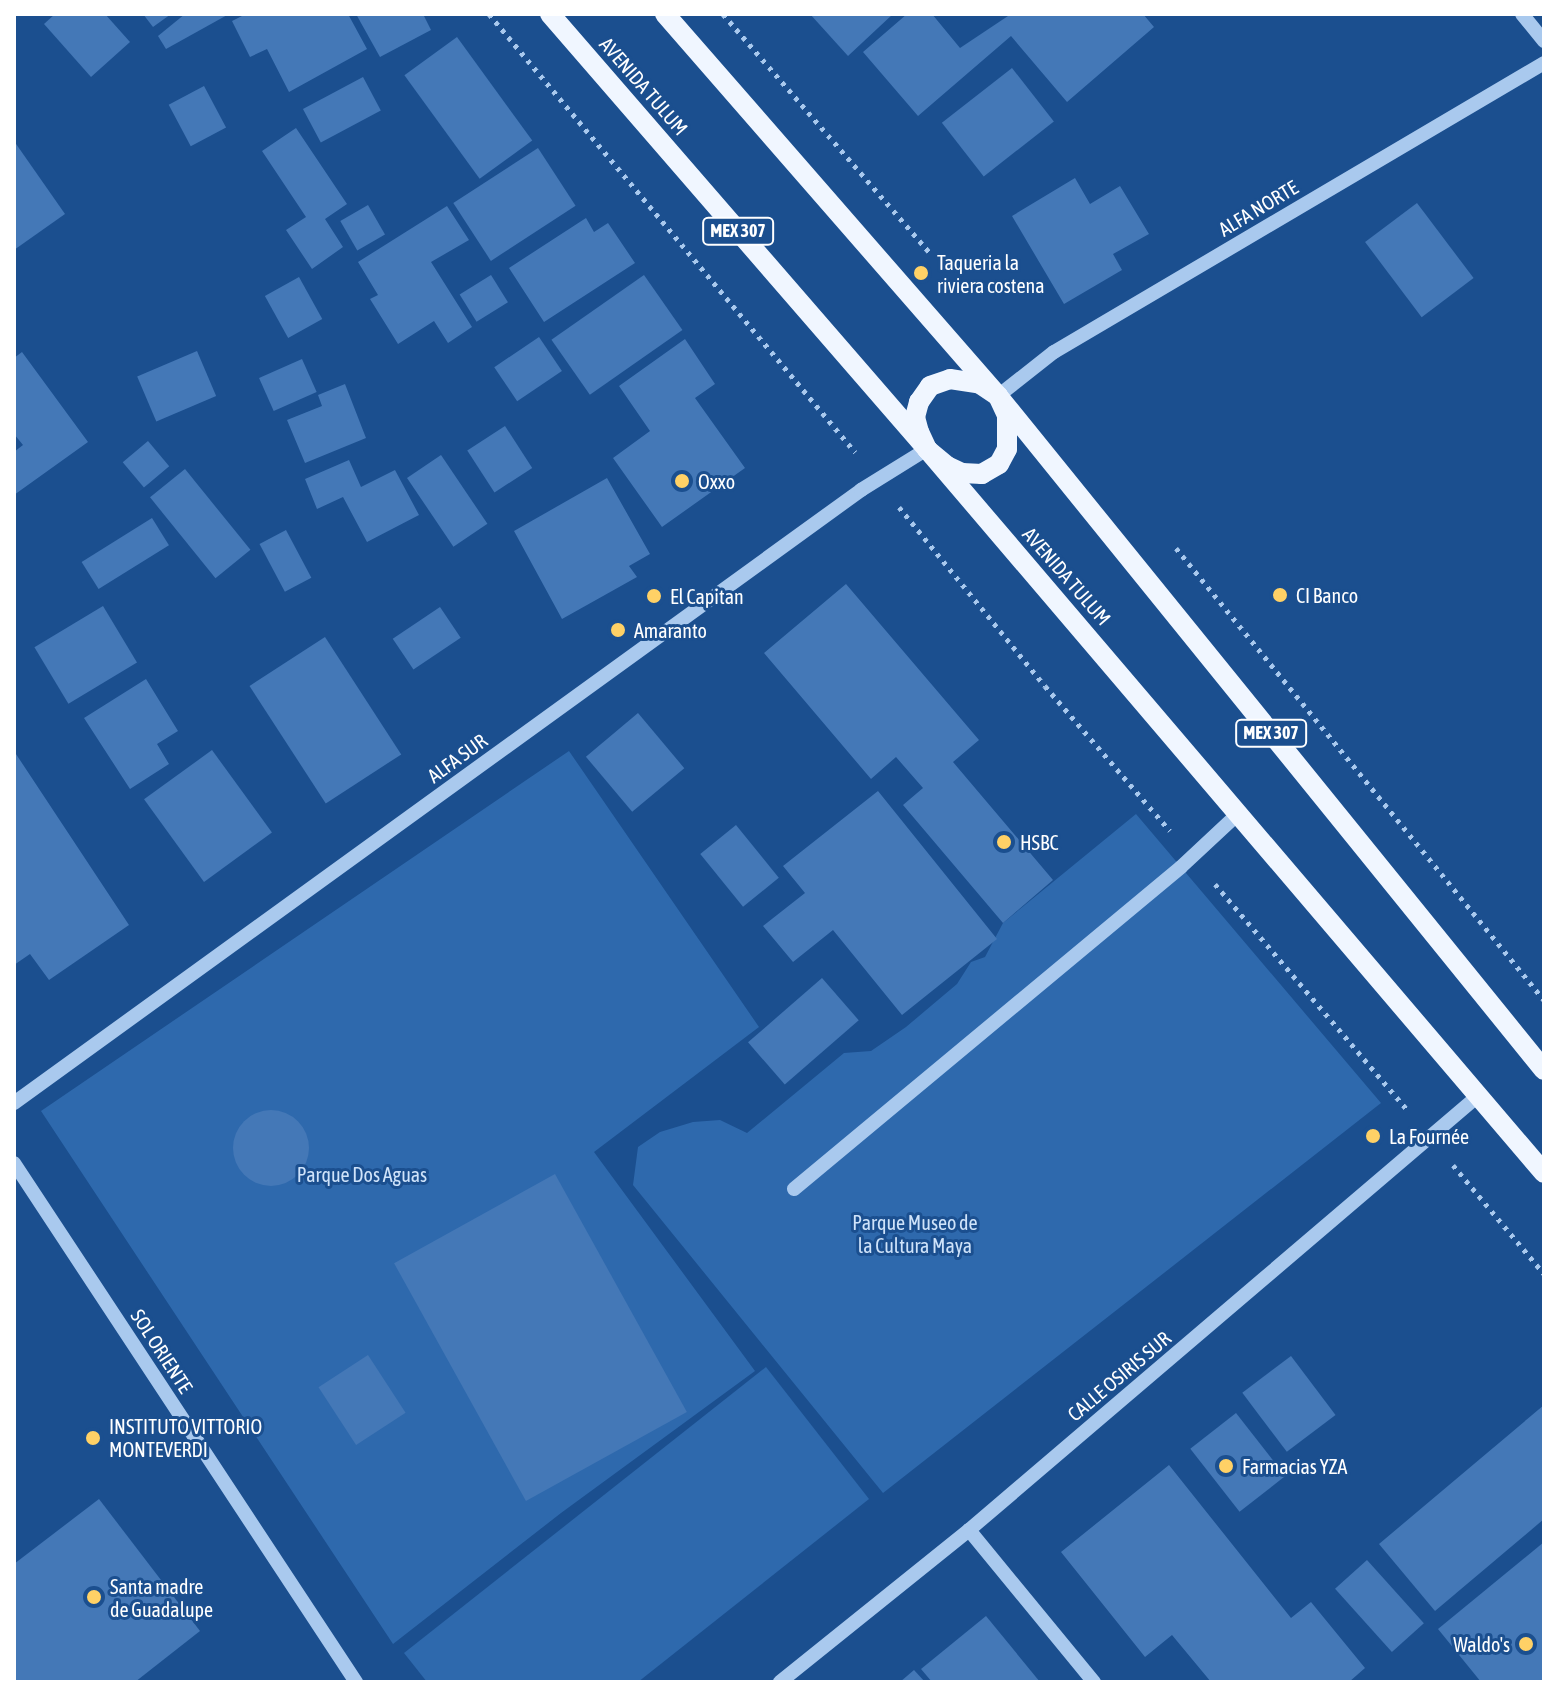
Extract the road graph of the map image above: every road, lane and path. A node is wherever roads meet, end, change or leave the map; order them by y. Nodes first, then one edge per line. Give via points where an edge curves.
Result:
1 (489, 14) edge
2 (550, 14) edge
3 (665, 14) edge
4 (1522, 14) edge
5 (1544, 41) edge
6 (1544, 63) edge
7 (998, 396) junction
8 (927, 449) junction
9 (878, 480) junction
10 (1239, 813) junction
11 (1193, 857) junction
12 (1544, 1070) edge
13 (1479, 1095) junction
14 (14, 1103) edge
15 (1430, 1137) junction
16 (14, 1163) edge
17 (1544, 1173) edge
18 (794, 1189) dead end
19 (1544, 1274) edge
20 (969, 1530) junction
21 (356, 1682) edge
22 (780, 1682) edge
23 (1094, 1682) edge

1 - 9 path
2 - 8 main road, AVENIDA TULUM / MEX 307
3 - 7 main road, MEX 307
4 - 5 street
6 - 7 street, ALFA NORTE via 1054,352
7 - 8 main road via 968,381 950,379 930,386 915,417
7 - 8 main road via 1009,429 999,464 982,474 962,473
7 - 12 main road, MEX 307
8 - 9 street, ALFA SUR
8 - 10 main road, AVENIDA TULUM / MEX 307
9 - 11 path
9 - 14 street, ALFA SUR
10 - 11 street
10 - 13 main road, AVENIDA TULUM / MEX 307
11 - 15 path
11 - 18 street
13 - 15 street, CALLE OSIRIS SUR
13 - 17 main road, AVENIDA TULUM / MEX 307
15 - 19 path
15 - 20 street, CALLE OSIRIS SUR
16 - 21 street, SOL ORIENTE
20 - 22 street, CALLE OSIRIS SUR
20 - 23 street

